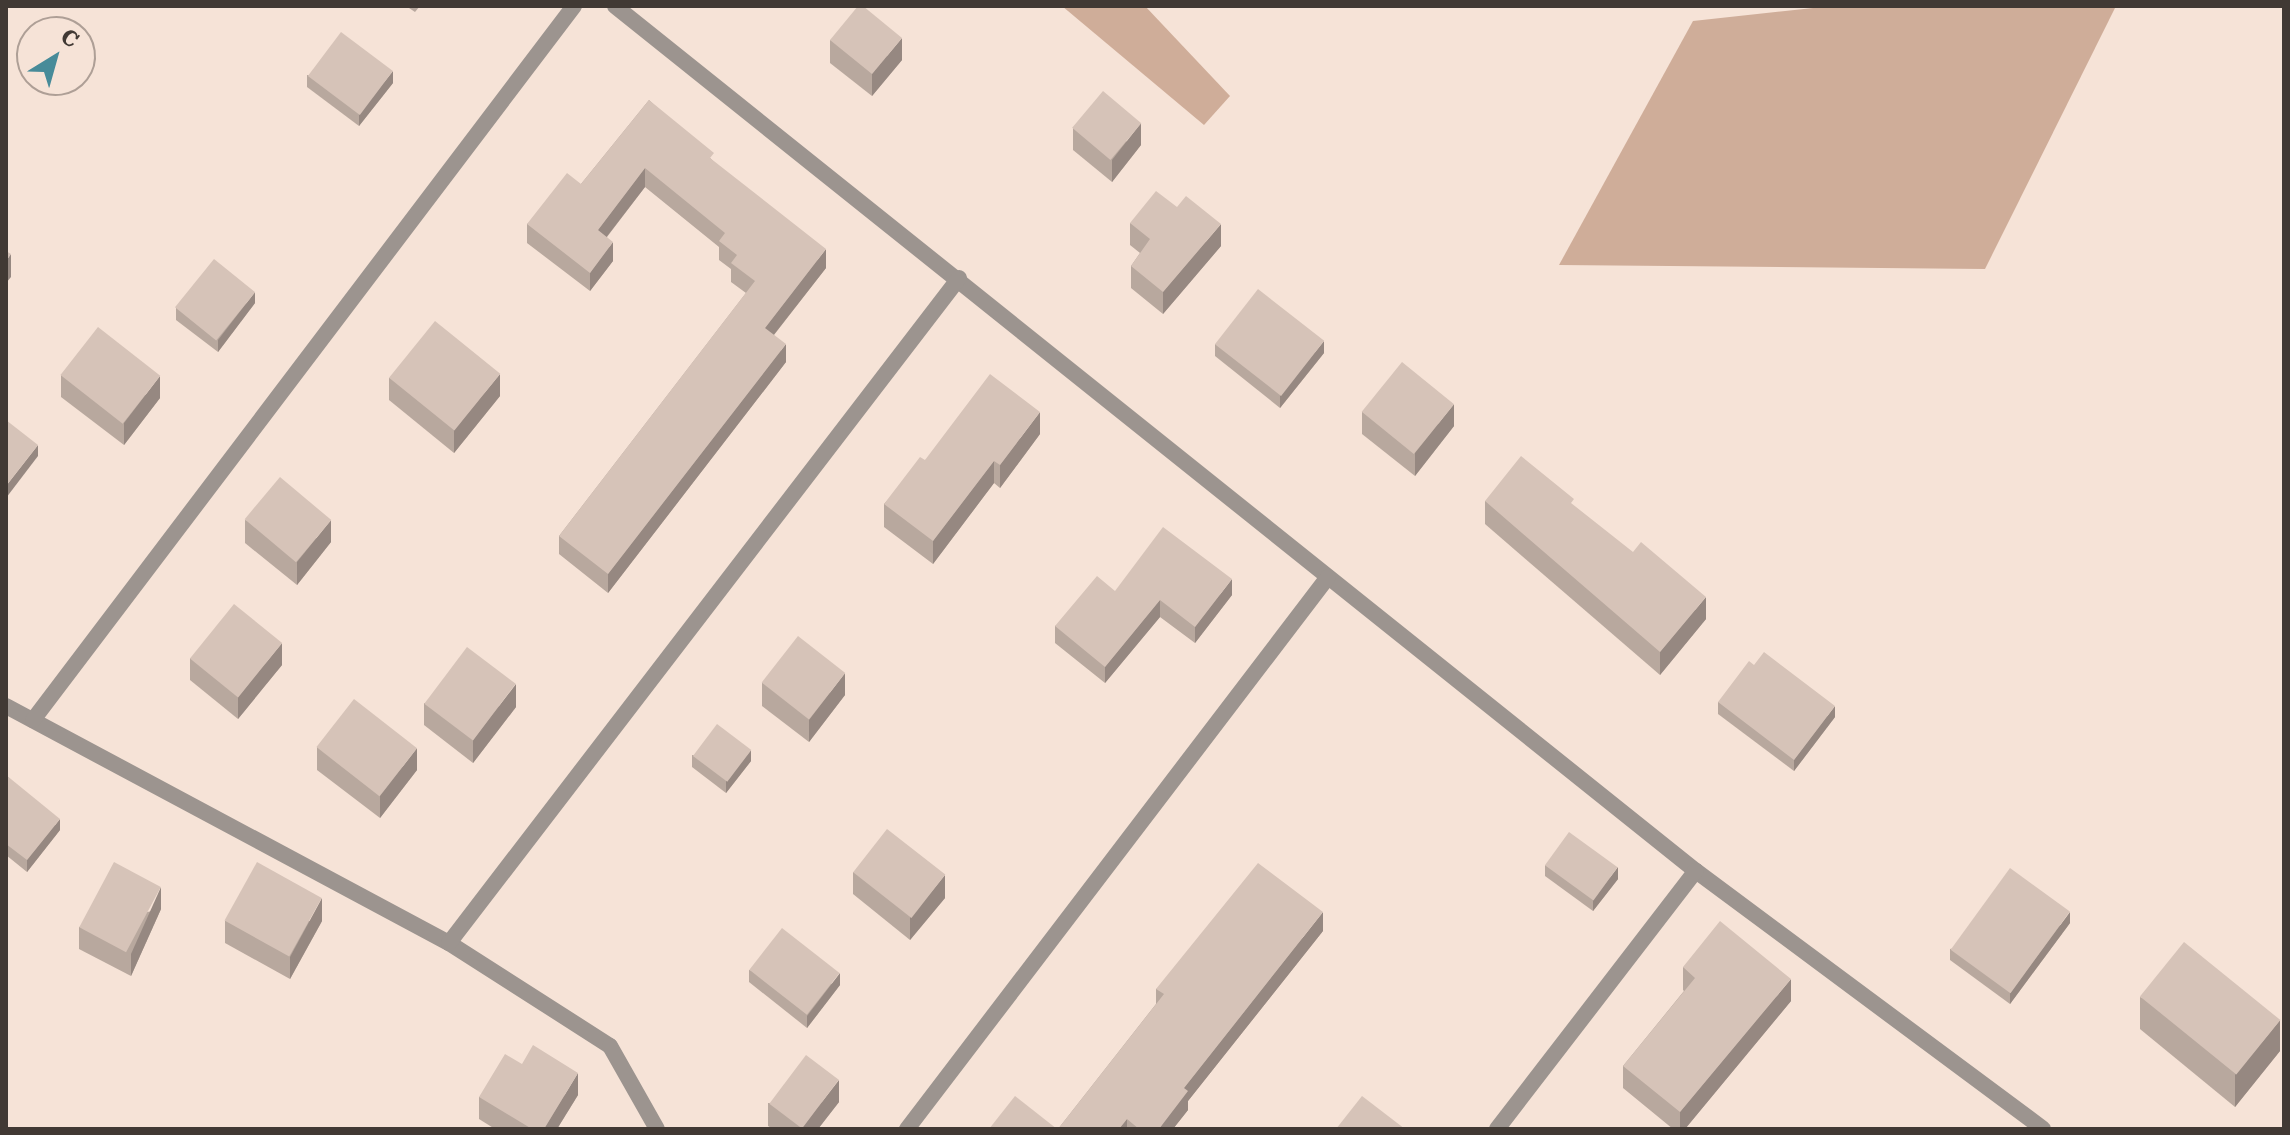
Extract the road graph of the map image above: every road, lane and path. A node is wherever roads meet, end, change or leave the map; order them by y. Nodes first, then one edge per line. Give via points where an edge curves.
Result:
1 (574, 6) edge
2 (615, 6) edge
3 (959, 278) junction
4 (1328, 577) junction
5 (6, 706) edge
6 (33, 720) junction
7 (1696, 871) junction
8 (449, 943) junction
9 (657, 1129) edge
10 (907, 1129) edge
11 (1497, 1129) edge
12 (2043, 1129) edge

1 - 6 lane
2 - 3 lane
3 - 4 lane
3 - 8 lane
4 - 7 lane
4 - 10 lane
5 - 6 lane
6 - 8 lane
7 - 11 lane
7 - 12 lane
8 - 9 lane via 610,1046

